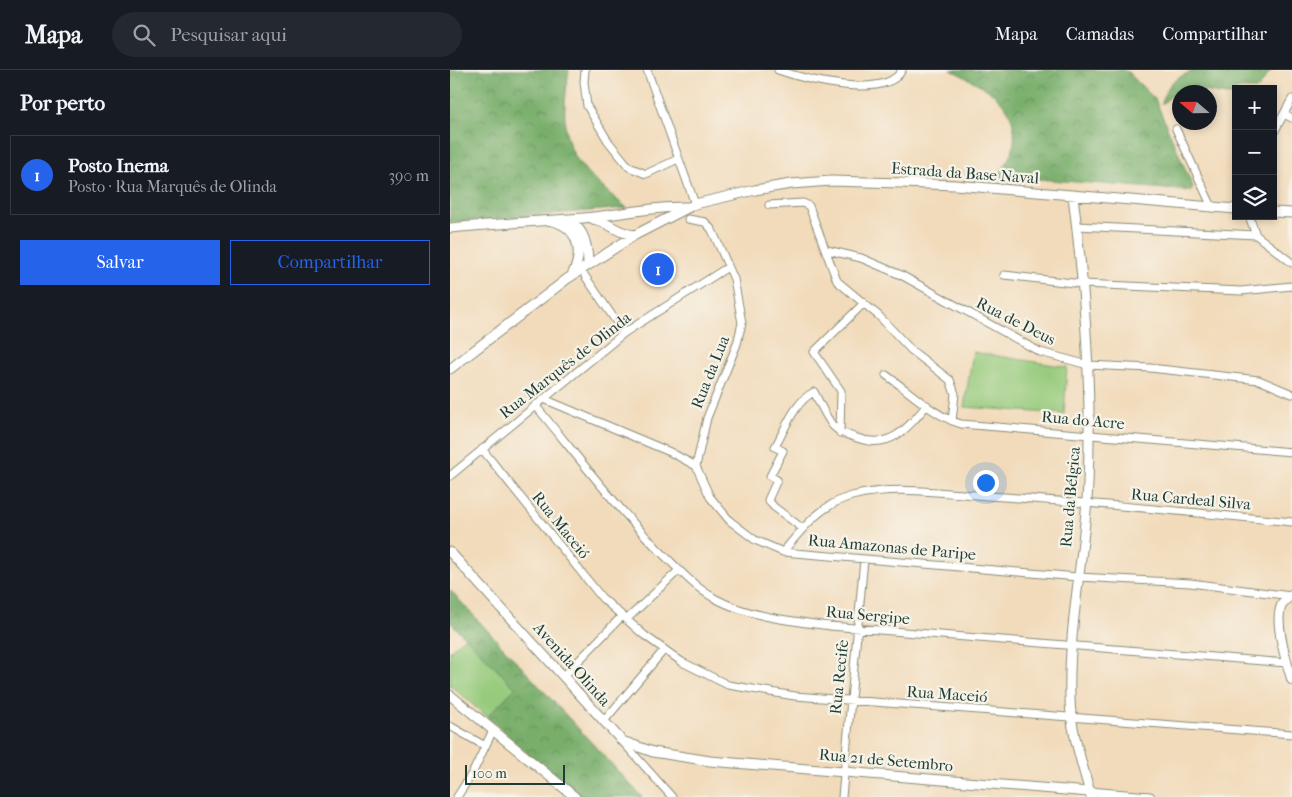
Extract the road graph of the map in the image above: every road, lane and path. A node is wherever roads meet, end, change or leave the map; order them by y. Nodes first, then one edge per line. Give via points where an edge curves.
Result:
1 (585, 70) edge
2 (647, 70) edge
3 (778, 70) edge
4 (902, 70) edge
5 (1292, 98) edge
6 (1284, 114) junction
7 (1292, 118) edge
8 (1176, 130) edge
9 (1275, 130) edge
10 (678, 159) junction
11 (1073, 196) junction
12 (769, 205) dead end
13 (691, 206) junction
14 (1212, 207) junction
15 (1232, 209) edge
16 (1277, 212) edge
17 (1292, 213) edge
18 (586, 218) junction
19 (554, 219) junction
20 (688, 219) dead end
21 (539, 220) junction
22 (1250, 220) edge
23 (1077, 226) junction
24 (450, 228) edge
25 (1256, 235) junction
26 (634, 236) junction
27 (827, 250) junction
28 (1292, 263) edge
29 (588, 265) junction
30 (728, 267) junction
31 (1004, 275) dead end
32 (571, 276) junction
33 (585, 276) junction
34 (1082, 284) junction
35 (1292, 286) edge
36 (863, 304) junction
37 (624, 333) junction
38 (1088, 366) junction
39 (450, 369) edge
40 (886, 375) dead end
41 (1292, 394) edge
42 (544, 399) junction
43 (535, 405) junction
44 (926, 405) junction
45 (952, 421) junction
46 (840, 432) junction
47 (1090, 434) junction
48 (482, 450) junction
49 (1292, 452) edge
50 (696, 466) junction
51 (450, 476) edge
52 (1087, 503) junction
53 (1292, 522) edge
54 (802, 528) junction
55 (450, 552) edge
56 (782, 552) junction
57 (864, 559) junction
58 (679, 570) junction
59 (1078, 577) junction
60 (1291, 596) edge
61 (624, 618) junction
62 (858, 628) junction
63 (1072, 647) junction
64 (664, 650) junction
65 (1287, 663) junction
66 (564, 677) junction
67 (1292, 680) edge
68 (450, 696) edge
69 (850, 700) junction
70 (1072, 717) junction
71 (604, 722) junction
72 (450, 726) edge
73 (493, 730) junction
74 (1292, 734) edge
75 (622, 741) junction
76 (485, 746) junction
77 (844, 771) junction
78 (1091, 794) edge
79 (457, 797) edge
80 (575, 797) edge
81 (672, 797) edge
82 (842, 797) edge
83 (1150, 797) edge

1 - 10 street via 588,106 608,141 629,167 646,174
2 - 10 street
3 - 4 street via 826,84 871,85 886,82
5 - 6 street
6 - 7 street
6 - 9 street
8 - 14 street
10 - 13 street
11 - 13 main road, Estrada da Base Naval via 955,185 831,181 782,186
11 - 14 main road, Estrada da Base Naval
11 - 23 main road, Rua da Bélgica
12 - 27 street via 807,205
13 - 18 main road via 655,207
13 - 26 main road
14 - 15 main road, Estrada da Base Naval
16 - 17 main road
18 - 19 main road
18 - 26 main road via 602,221 623,234
19 - 21 main road
19 - 29 main road via 568,220 577,226 586,244
20 - 30 street, Rua da Lua via 710,226
21 - 24 main road
21 - 32 main road via 559,223 574,235 579,250
22 - 25 street
23 - 25 street
23 - 34 main road, Rua da Bélgica
25 - 28 street
26 - 29 main road
27 - 36 street via 837,281
27 - 38 street, Rua de Deus via 882,266 1040,352
29 - 32 main road
29 - 33 street
30 - 37 street, Rua Marquês de Olinda
30 - 50 street, Rua da Lua via 741,312 740,334 707,418
31 - 34 street
32 - 33 street
32 - 39 main road
33 - 37 street
34 - 35 street via 1241,291
34 - 38 main road, Rua da Bélgica
36 - 45 street via 911,350 950,380 955,394
36 - 46 street via 814,352 841,391
37 - 42 street, Rua Marquês de Olinda
38 - 41 street, Rua de Deus via 1223,375 1259,380
38 - 47 main road, Rua da Bélgica
40 - 44 street, Rua do Acre
42 - 43 street, Rua Marquês de Olinda
42 - 50 street
43 - 48 street, Rua Marquês de Olinda
43 - 58 street, Rua Sergipe via 648,541
44 - 45 street, Rua do Acre
44 - 46 street via 909,426 888,440 873,443
45 - 47 street, Rua do Acre
46 - 54 street via 814,392 797,408 775,447 783,451 770,476 777,480 768,500
47 - 49 street, Rua do Acre
47 - 52 main road, Rua da Bélgica
48 - 51 street, Rua Marquês de Olinda
48 - 61 street, Rua Maceió via 602,598
50 - 56 street, Rua Amazonas de Paripe via 718,509 755,540
52 - 53 street, Rua Cardeal Silva
52 - 54 street, Rua Cardeal Silva via 896,490 850,496 816,514
52 - 59 main road, Rua da Bélgica
54 - 56 street, Rua Cardeal Silva
55 - 66 main road, Avenida Olinda
56 - 57 street, Rua Amazonas de Paripe
57 - 59 street, Rua Amazonas de Paripe
57 - 62 street, Rua Recife
58 - 61 street
58 - 62 street, Rua Sergipe via 714,598 733,607 807,623
59 - 60 street, Rua Amazonas de Paripe via 1190,583
59 - 63 main road, Rua da Bélgica
60 - 65 main road via 1282,603 1280,617
61 - 64 street, Rua Maceió
61 - 66 street
62 - 63 street, Rua Sergipe
62 - 69 street, Rua Recife
63 - 65 street, Rua Sergipe
63 - 70 main road, Rua da Bélgica
64 - 69 street, Rua Maceió via 728,685 795,696
64 - 71 street
65 - 67 main road
66 - 71 main road, Avenida Olinda
68 - 73 main road
69 - 70 street, Rua Maceió
69 - 77 street, Rua Recife
70 - 74 street, Rua Maceió
70 - 78 main road, Rua da Bélgica
71 - 75 main road, Avenida Olinda
72 - 76 street
73 - 76 street
73 - 80 main road
75 - 77 main road, Rua 21 de Setembro via 681,757
75 - 81 street, Avenida Olinda
76 - 79 street
77 - 78 main road, Rua 21 de Setembro
77 - 82 street, Rua Recife
78 - 83 main road, Rua 21 de Setembro

